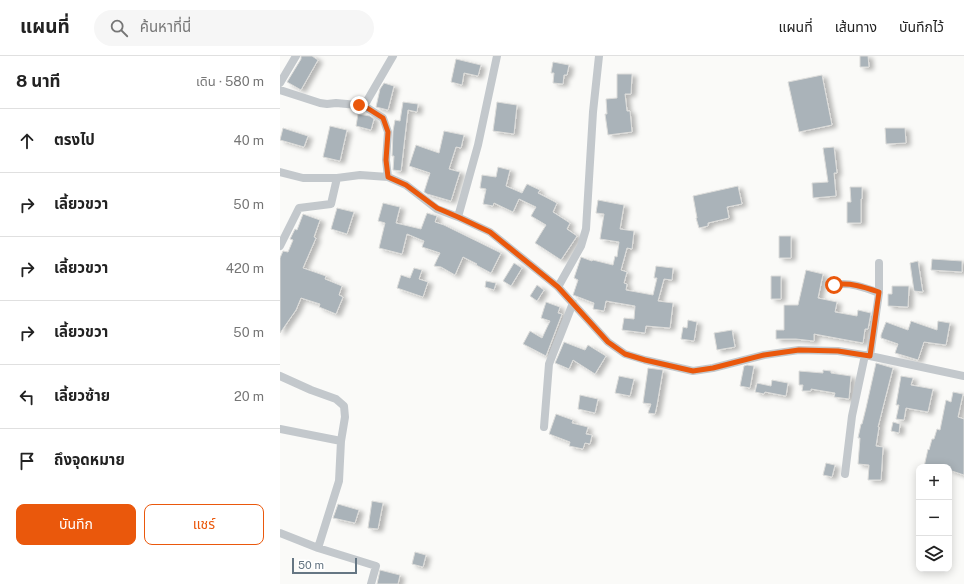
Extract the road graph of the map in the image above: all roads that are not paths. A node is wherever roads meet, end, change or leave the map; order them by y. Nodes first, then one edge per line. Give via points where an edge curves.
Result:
1 (296, 56) edge
2 (393, 56) edge
3 (496, 56) edge
4 (599, 56) edge
5 (280, 83) edge
6 (280, 90) edge
7 (364, 106) junction
8 (280, 172) edge
9 (388, 177) junction
10 (337, 178) junction
11 (458, 217) junction
12 (280, 246) edge
13 (880, 263) dead end
14 (834, 285) dead end
15 (558, 287) junction
16 (879, 292) junction
17 (573, 303) junction
18 (868, 355) junction
19 (280, 376) edge
20 (964, 376) edge
21 (544, 427) dead end
22 (280, 429) edge
23 (341, 440) junction
24 (846, 474) dead end
25 (280, 534) edge
26 (318, 548) junction
27 (371, 584) edge

1 - 5 street
2 - 7 street
3 - 11 street via 478,145
4 - 15 street via 586,229 581,246
6 - 7 street via 327,104
7 - 9 street via 383,118 388,132
8 - 10 street via 303,178
9 - 10 street via 360,175
9 - 11 street via 406,185 437,208
10 - 12 street via 331,204 298,208
11 - 15 street via 490,232
13 - 16 street
14 - 16 street via 853,285
15 - 17 street
16 - 18 street
17 - 18 street via 608,342 625,354 693,371 799,350
17 - 21 street via 549,364
18 - 20 street
18 - 24 street via 852,416
19 - 23 street via 336,399 344,406
22 - 23 street
23 - 26 street via 339,481
25 - 26 street
26 - 27 street via 376,566

